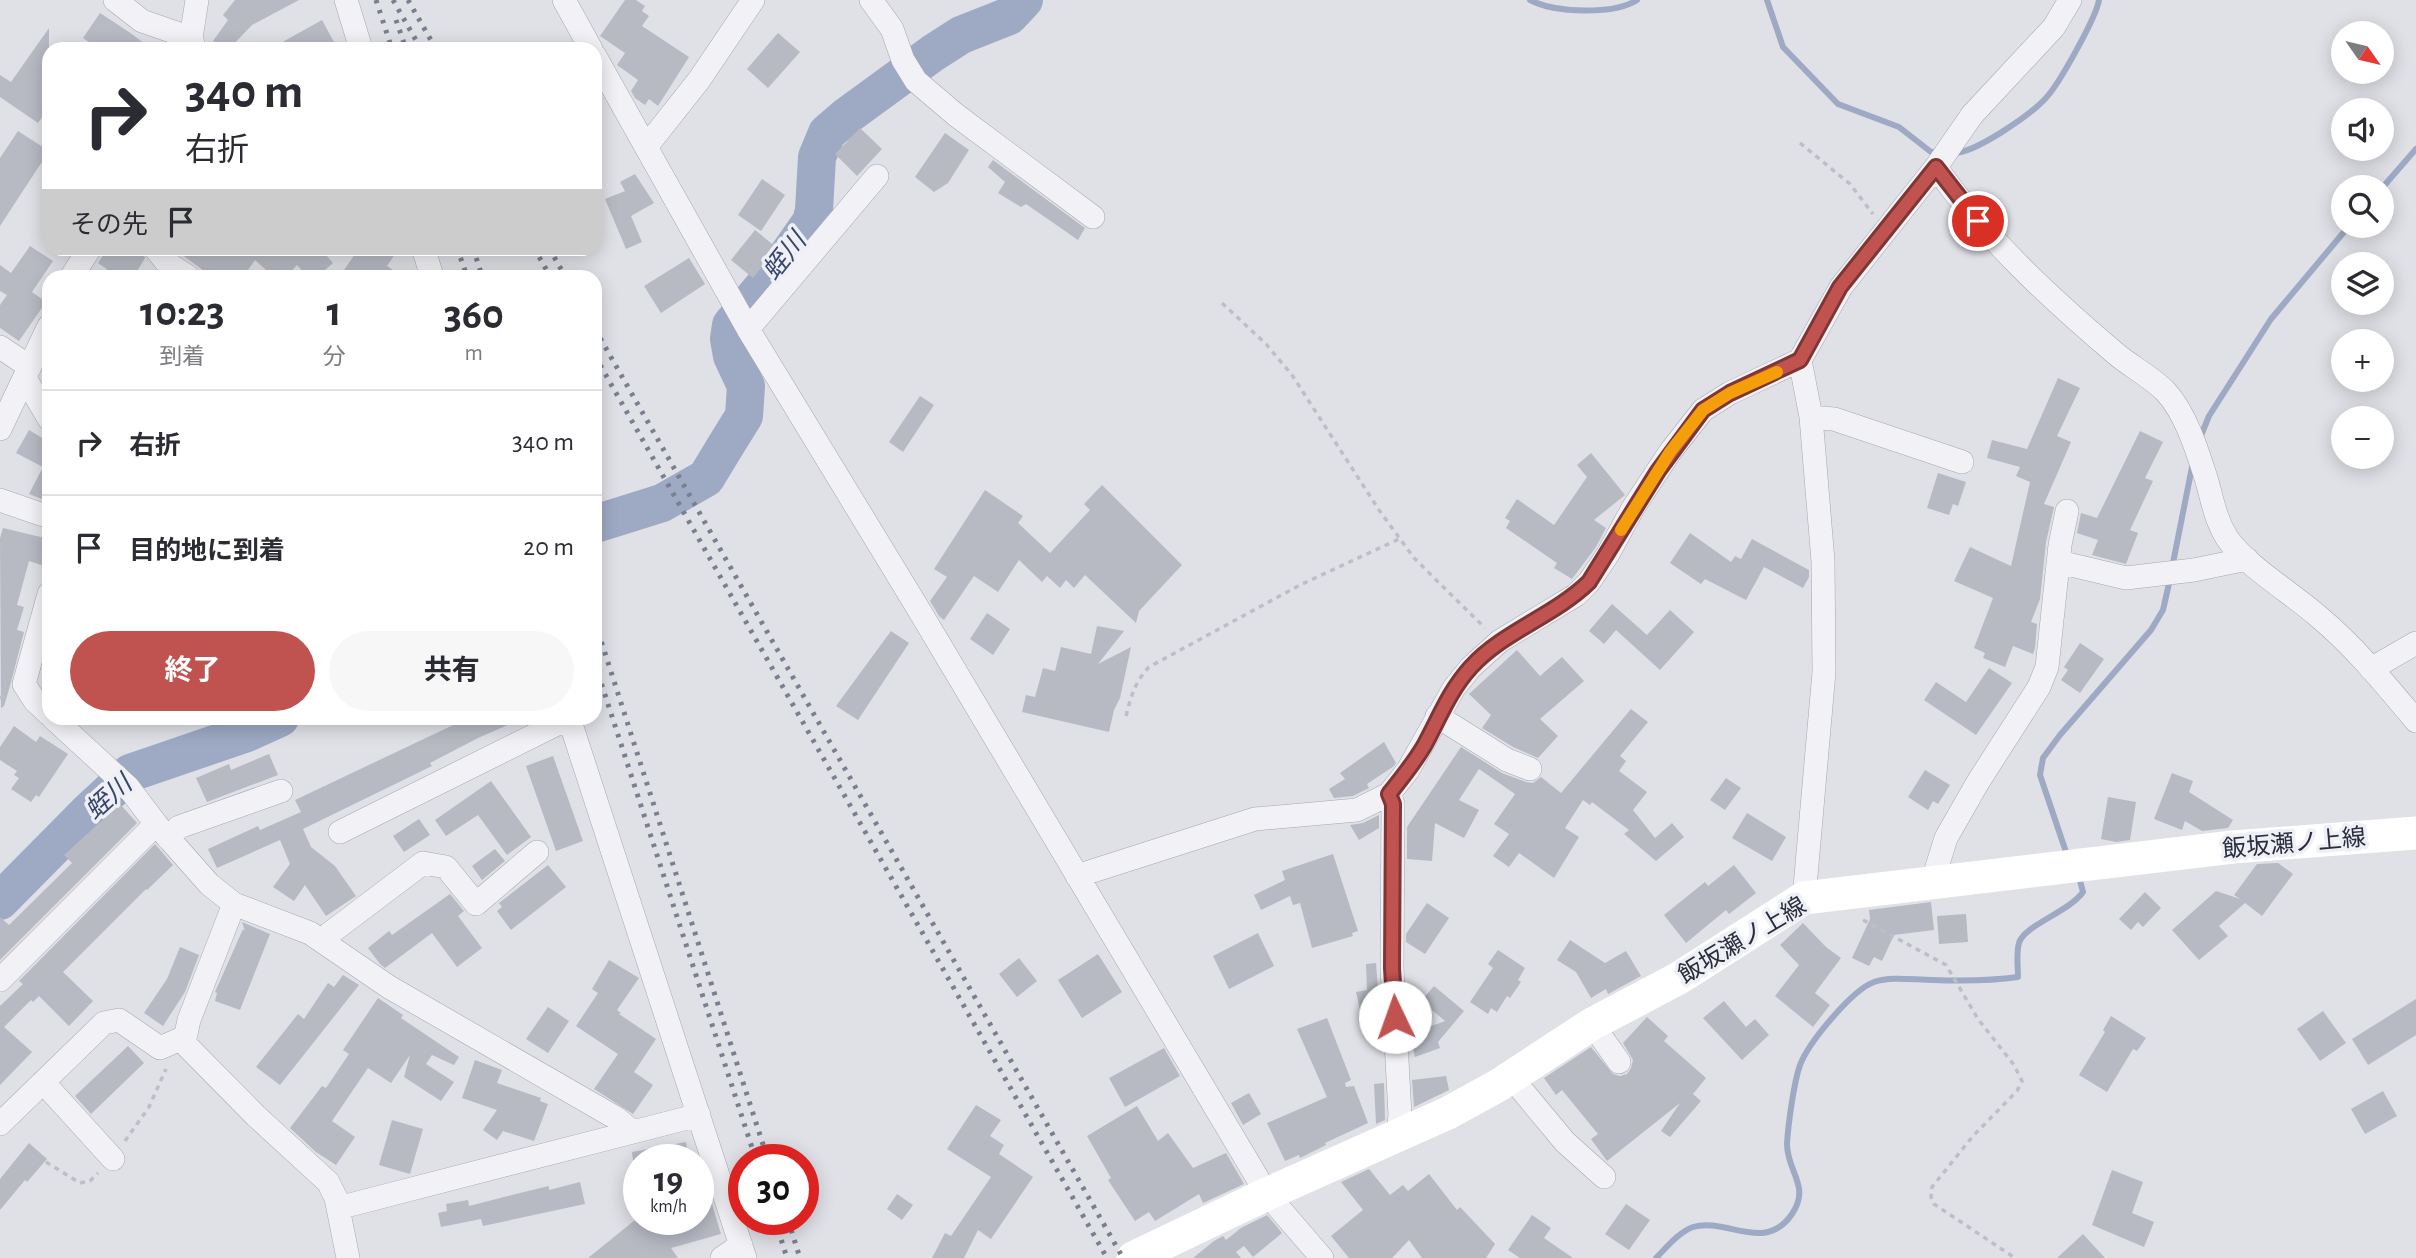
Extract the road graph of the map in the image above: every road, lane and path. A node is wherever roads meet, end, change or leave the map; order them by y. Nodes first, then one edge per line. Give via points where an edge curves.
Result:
1 (115, 0) edge
2 (197, 0) edge
3 (346, 0) edge
4 (564, 0) edge
5 (752, 0) edge
6 (871, 0) edge
7 (2070, 0) edge
8 (191, 42) edge
9 (193, 42) edge
10 (358, 42) edge
11 (587, 42) edge
12 (602, 68) edge
13 (1800, 143) dead end
14 (646, 147) junction
15 (1944, 156) junction
16 (877, 176) dead end
17 (1093, 217) dead end
18 (1884, 232) junction
19 (161, 256) edge
20 (178, 270) edge
21 (1222, 303) dead end
22 (746, 325) junction
23 (42, 342) edge
24 (0, 347) edge
25 (1800, 360) junction
26 (28, 373) junction
27 (42, 402) edge
28 (1811, 417) junction
29 (0, 429) edge
30 (1962, 462) dead end
31 (0, 500) edge
32 (2067, 511) dead end
33 (42, 515) edge
34 (1399, 538) junction
35 (2247, 559) junction
36 (2059, 562) junction
37 (42, 619) edge
38 (1500, 641) junction
39 (2416, 643) edge
40 (2371, 669) junction
41 (42, 708) edge
42 (1126, 716) dead end
43 (1437, 716) junction
44 (2416, 721) edge
45 (61, 725) edge
46 (555, 725) edge
47 (571, 725) edge
48 (1530, 769) dead end
49 (281, 791) dead end
50 (1389, 794) junction
51 (162, 831) junction
52 (340, 832) dead end
53 (2416, 833) edge
54 (537, 852) dead end
55 (1077, 876) junction
56 (1932, 883) junction
57 (1817, 897) junction
58 (234, 904) junction
59 (321, 940) junction
60 (0, 980) edge
61 (1592, 1024) junction
62 (184, 1040) junction
63 (1619, 1062) dead end
64 (1511, 1077) junction
65 (43, 1082) junction
66 (699, 1115) junction
67 (0, 1124) edge
68 (633, 1132) junction
69 (1398, 1134) junction
70 (113, 1159) junction
71 (46, 1162) dead end
72 (1604, 1177) dead end
73 (1267, 1194) junction
74 (338, 1208) junction
75 (743, 1252) edge
76 (348, 1258) edge
77 (722, 1258) edge
78 (1133, 1258) edge
79 (1322, 1258) edge
80 (2015, 1258) edge

1 - 8 street via 142,21
2 - 9 street
3 - 10 street
4 - 11 street
5 - 14 street via 699,80
6 - 17 street via 892,29 916,81
7 - 15 street via 2054,27 1972,115
12 - 14 street
13 - 18 path via 1850,184
14 - 22 street
15 - 18 street
15 - 35 street via 1995,242 2116,354 2165,392 2190,435 2226,536
16 - 22 street
18 - 25 street via 1840,287
19 - 20 street
21 - 34 path via 1292,374
22 - 55 street
23 - 26 street
24 - 26 street
25 - 28 street
25 - 38 street via 1703,410 1670,452 1589,582 1576,595
26 - 27 street
26 - 29 street
28 - 30 street via 1834,419
28 - 57 street via 1823,561
31 - 33 street
32 - 36 street
34 - 38 path via 1444,589
34 - 42 path via 1300,585 1149,667 1133,690
35 - 36 street via 2126,578
35 - 40 street via 2322,619
36 - 56 street via 2047,667 1946,838
37 - 41 street via 24,684
38 - 43 street via 1471,667
39 - 40 street
40 - 44 street
43 - 48 street via 1507,760
43 - 50 street via 1424,745
45 - 51 street via 128,787
46 - 52 street
47 - 66 street
49 - 51 street
50 - 55 street via 1357,810 1255,818
50 - 69 street via 1393,804
51 - 58 street via 209,884
51 - 60 street
53 - 56 main road, 飯坂瀬ノ上線 via 2233,847
54 - 59 street via 476,904 446,867 423,863
55 - 73 street
56 - 57 main road, 飯坂瀬ノ上線
57 - 61 main road, 飯坂瀬ノ上線
57 - 80 path via 1946,965 1978,1019 2014,1065 2022,1081 2017,1091 1973,1136 1933,1187 1931,1196 1934,1204
58 - 59 street
58 - 62 street
59 - 68 street via 388,987
61 - 63 street
61 - 64 main road, 飯坂瀬ノ上線
62 - 65 street via 160,1048 119,1020 104,1023
62 - 70 path via 149,1107
62 - 74 street via 256,1116 328,1182
64 - 69 main road, 飯坂瀬ノ上線
64 - 72 street via 1565,1142
65 - 67 street
65 - 70 street
66 - 68 street
66 - 75 street
68 - 74 street
69 - 73 main road, 飯坂瀬ノ上線
70 - 71 path via 90,1181 80,1183
73 - 78 main road, 飯坂瀬ノ上線
73 - 79 street
74 - 76 street
75 - 77 street

